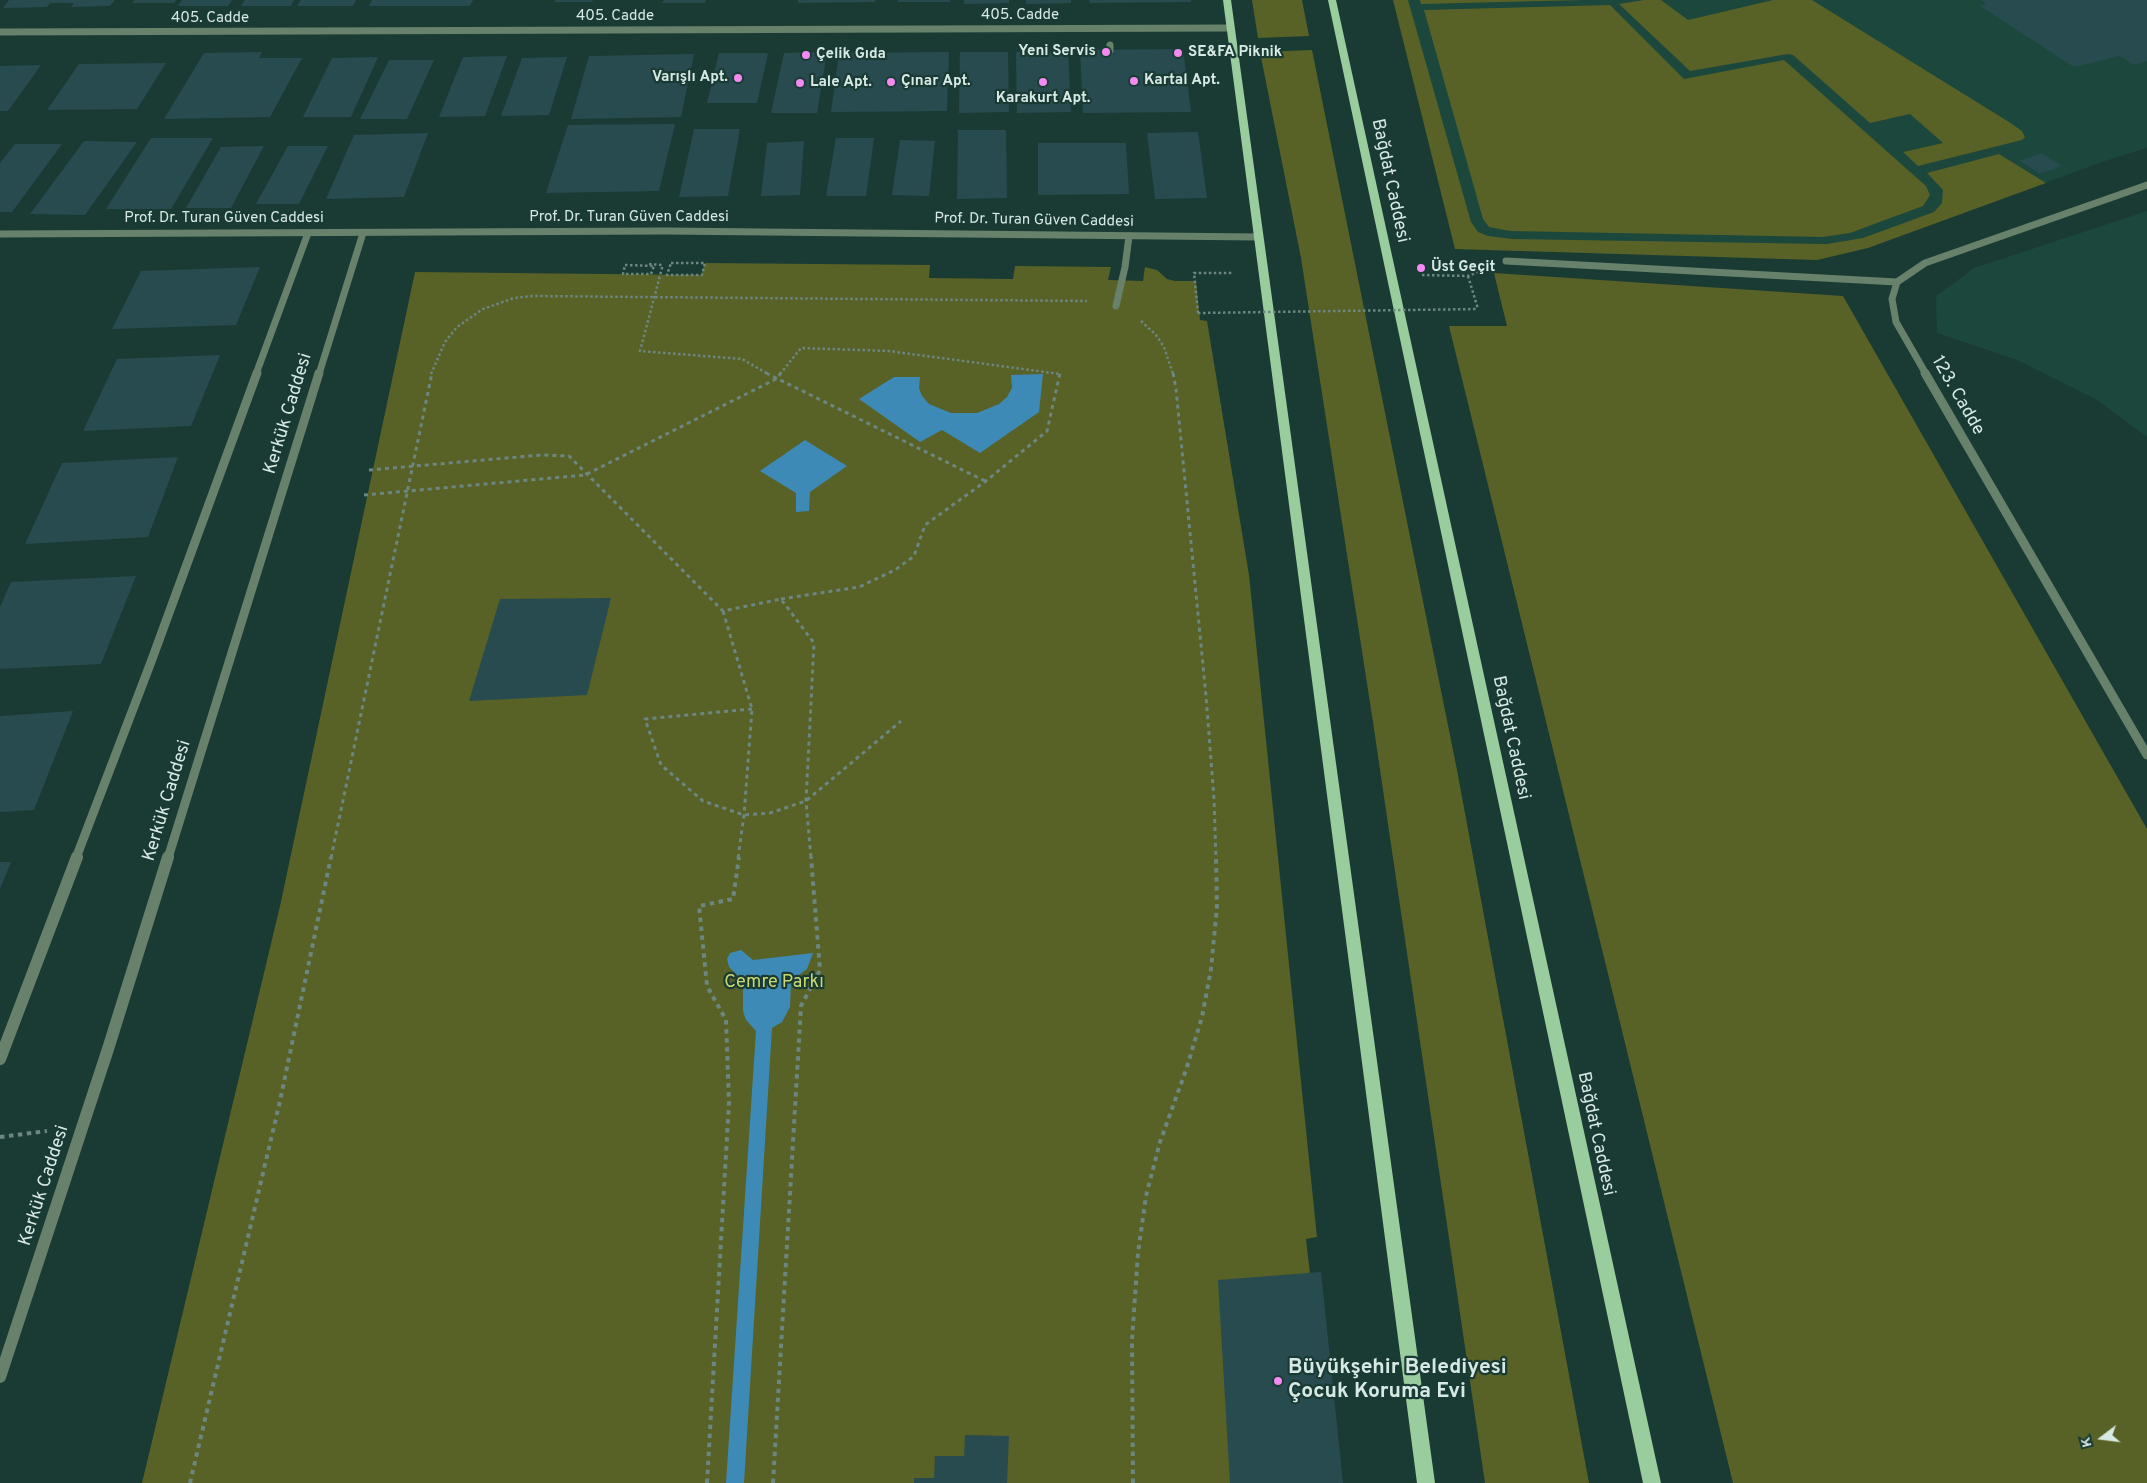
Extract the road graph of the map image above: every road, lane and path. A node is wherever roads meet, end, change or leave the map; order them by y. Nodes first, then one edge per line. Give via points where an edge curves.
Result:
1 (1227, 0) edge
2 (1332, 0) edge
3 (1230, 28) junction
4 (0, 32) edge
5 (2147, 185) edge
6 (308, 232) junction
7 (362, 233) junction
8 (0, 234) edge
9 (1129, 236) junction
10 (1258, 237) junction
11 (1506, 261) dead end
12 (626, 262) dead end
13 (1262, 273) junction
14 (623, 274) joint
15 (666, 274) joint
16 (1392, 274) junction
17 (1897, 282) junction
18 (654, 297) junction
19 (1116, 306) junction
20 (776, 379) junction
21 (412, 466) junction
22 (369, 470) dead end
23 (585, 475) junction
24 (986, 481) junction
25 (406, 491) junction
26 (364, 495) dead end
27 (781, 599) junction
28 (723, 611) junction
29 (752, 709) junction
30 (901, 720) dead end
31 (2147, 755) edge
32 (806, 801) junction
33 (744, 815) junction
34 (0, 1059) edge
35 (82, 1126) junction
36 (0, 1137) edge
37 (0, 1377) edge
38 (190, 1483) edge
39 (707, 1483) edge
40 (773, 1483) edge
41 (1133, 1483) edge
42 (1426, 1483) edge
43 (1652, 1483) edge

1 - 3 main road
2 - 16 main road, Bağdat Caddesi
3 - 4 street, 405. Cadde
3 - 10 main road
5 - 17 street via 1925,264
6 - 7 street, Prof. Dr. Turan Güven Caddesi
6 - 8 street, Prof. Dr. Turan Güven Caddesi
6 - 34 street via 151,662
7 - 9 street, Prof. Dr. Turan Güven Caddesi via 666,231
7 - 35 street, Kerkük Caddesi
9 - 10 street, Prof. Dr. Turan Güven Caddesi
9 - 19 street
10 - 13 main road
11 - 17 street
12 - 18 path via 662,265
13 - 16 path, bridge via 1194,273 1198,313 1478,309 1468,276
13 - 42 main road
14 - 14 path via 625,265 654,266 652,274
15 - 15 path via 671,263 705,263 702,275
16 - 43 main road, Bağdat Caddesi
17 - 31 street, 123. Cadde via 1892,299 1896,322 2060,610
18 - 19 path via 1079,300
18 - 20 path via 640,351 742,359
18 - 21 path via 514,298 498,302 470,317 445,342 437,357
19 - 41 path via 1146,324 1156,335 1171,365 1176,388 1206,696 1217,858 1214,938 1202,1016 1158,1150 1146,1196 1138,1253 1132,1340
20 - 23 path
20 - 24 path
20 - 24 path via 801,348 889,351 1060,373 1048,431
21 - 22 path
21 - 23 path via 557,455 569,456
21 - 25 path
23 - 25 path
23 - 28 path
24 - 27 path via 925,525 914,556 896,570 859,587
25 - 26 path
25 - 38 path via 280,1101
27 - 28 path
27 - 32 path via 814,643
28 - 29 path
29 - 33 path
29 - 33 path via 645,719 661,765 703,801
30 - 32 path
32 - 33 path via 770,813
32 - 40 path via 820,970 801,1006
33 - 39 path via 733,899 699,906 707,986 726,1020 729,1102
35 - 36 path
35 - 37 street, Kerkük Caddesi

